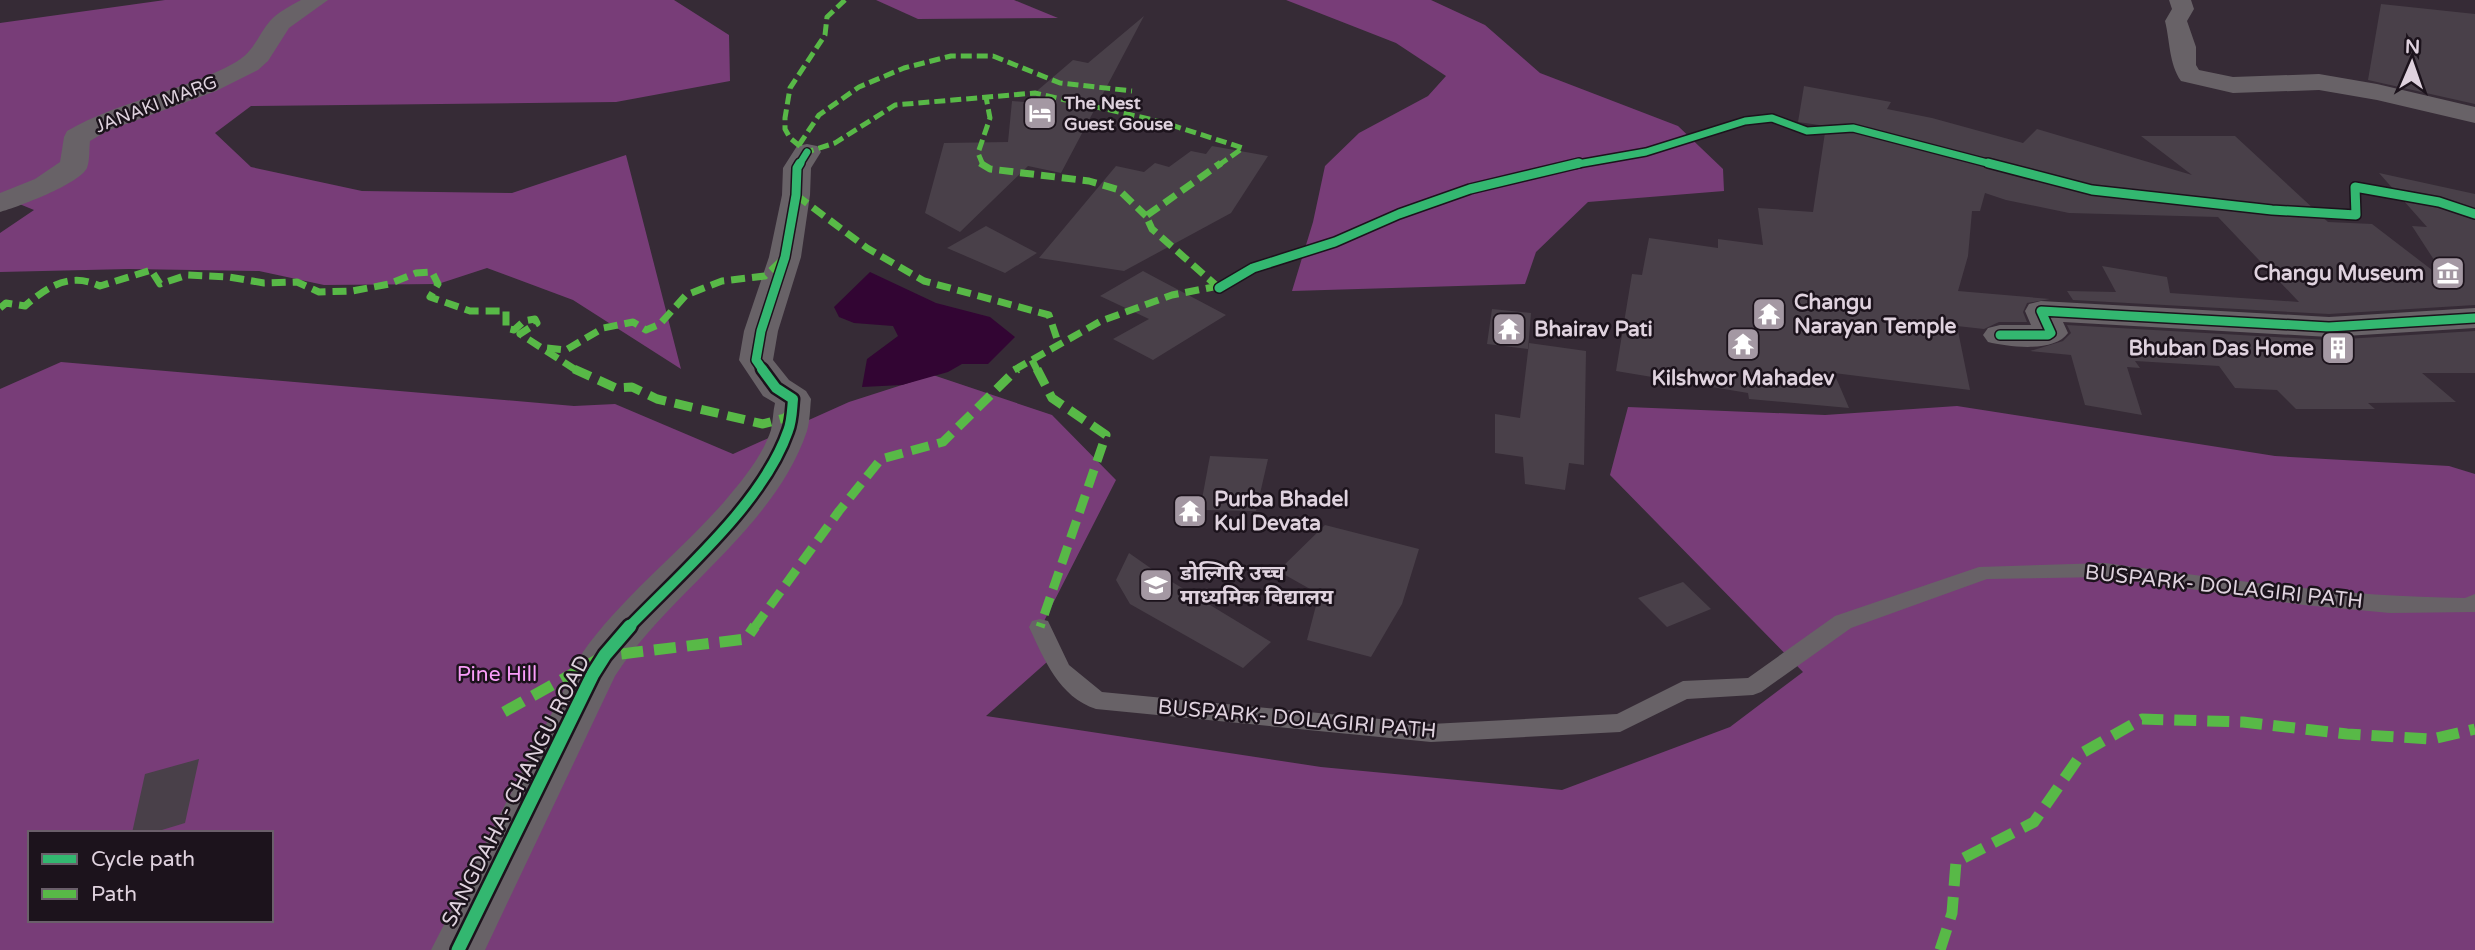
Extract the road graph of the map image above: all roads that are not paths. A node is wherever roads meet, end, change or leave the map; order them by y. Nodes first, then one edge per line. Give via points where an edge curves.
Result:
1 (317, 0) edge
2 (2180, 0) edge
3 (2475, 116) edge
4 (807, 152) dead end
5 (0, 203) edge
6 (2475, 318) edge
7 (2000, 335) dead end
8 (2475, 602) edge
9 (1040, 627) dead end
10 (458, 950) edge

1 - 5 street, JANAKI MARG via 279,24 264,52 251,64 101,121 77,137 74,166 45,186
2 - 3 street via 2183,9 2176,21 2190,76 2233,85 2319,82
4 - 10 street, SANGDAHA- CHANGU ROAD via 797,168 785,257 756,360 776,388 793,399 795,410 780,457 708,546 604,656
6 - 7 street via 2329,327 2041,311 2052,333
8 - 9 lane, BUSPARK- DOLAGIRI PATH via 2470,606 2377,604 2105,570 1986,572 1843,622 1754,686 1683,690 1620,723 1431,733 1097,700 1060,670

